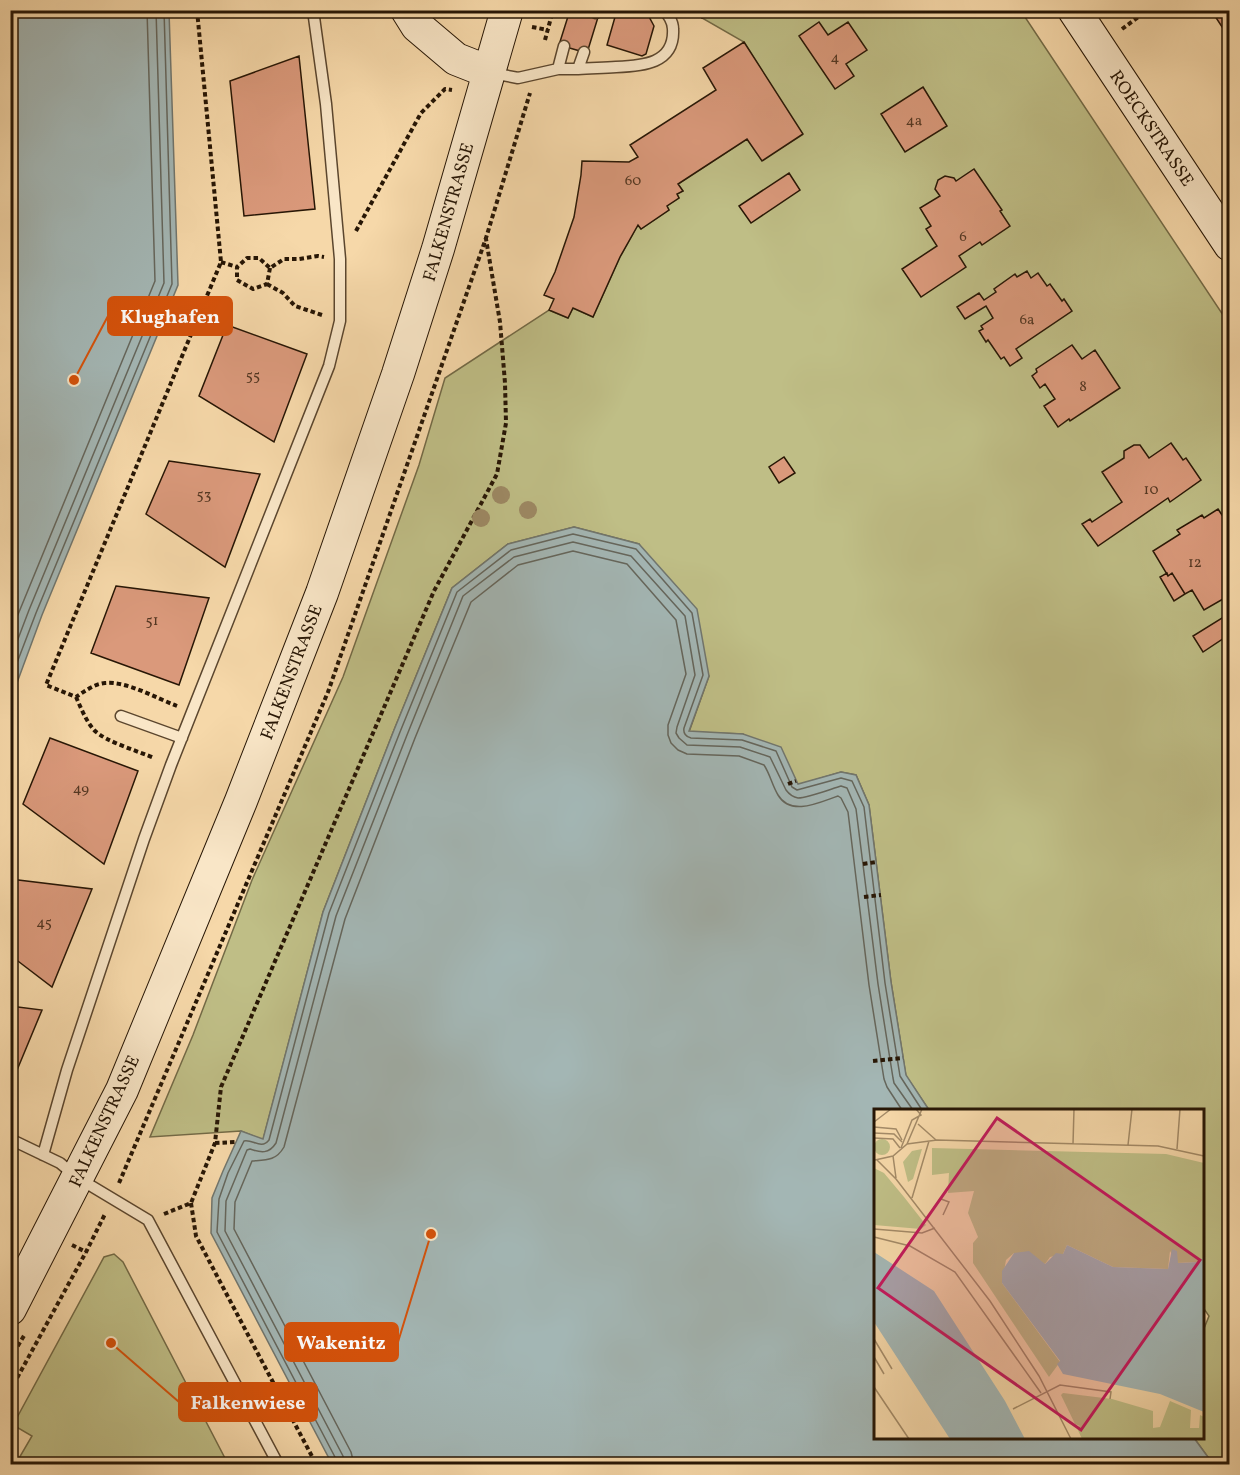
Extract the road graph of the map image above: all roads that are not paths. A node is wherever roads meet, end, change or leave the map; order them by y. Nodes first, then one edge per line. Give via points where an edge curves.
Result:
1 (313, 10) edge
2 (407, 10) edge
3 (662, 10) edge
4 (1074, 10) edge
5 (520, 19) edge
6 (564, 46) dead end
7 (584, 52) dead end
8 (477, 67) junction
9 (558, 69) junction
10 (578, 69) junction
11 (1230, 245) edge
12 (121, 716) dead end
13 (182, 738) junction
14 (10, 1139) edge
15 (44, 1155) junction
16 (78, 1178) junction
17 (10, 1309) edge
18 (278, 1464) edge

1 - 13 lane via 340,259 340,321 329,366
2 - 8 main road via 417,26 456,59
3 - 10 lane via 673,24 674,41 665,54 650,64
4 - 11 main road, ROECKSTRASSE
5 - 8 main road, FALKENSTRASSE
6 - 9 lane
7 - 10 lane
8 - 9 lane via 518,78
8 - 16 main road, FALKENSTRASSE via 438,249 322,593 122,1090
9 - 10 lane
12 - 13 lane
13 - 15 lane via 67,1070
14 - 15 lane
15 - 16 lane
16 - 17 main road, FALKENSTRASSE
16 - 18 lane via 148,1220

